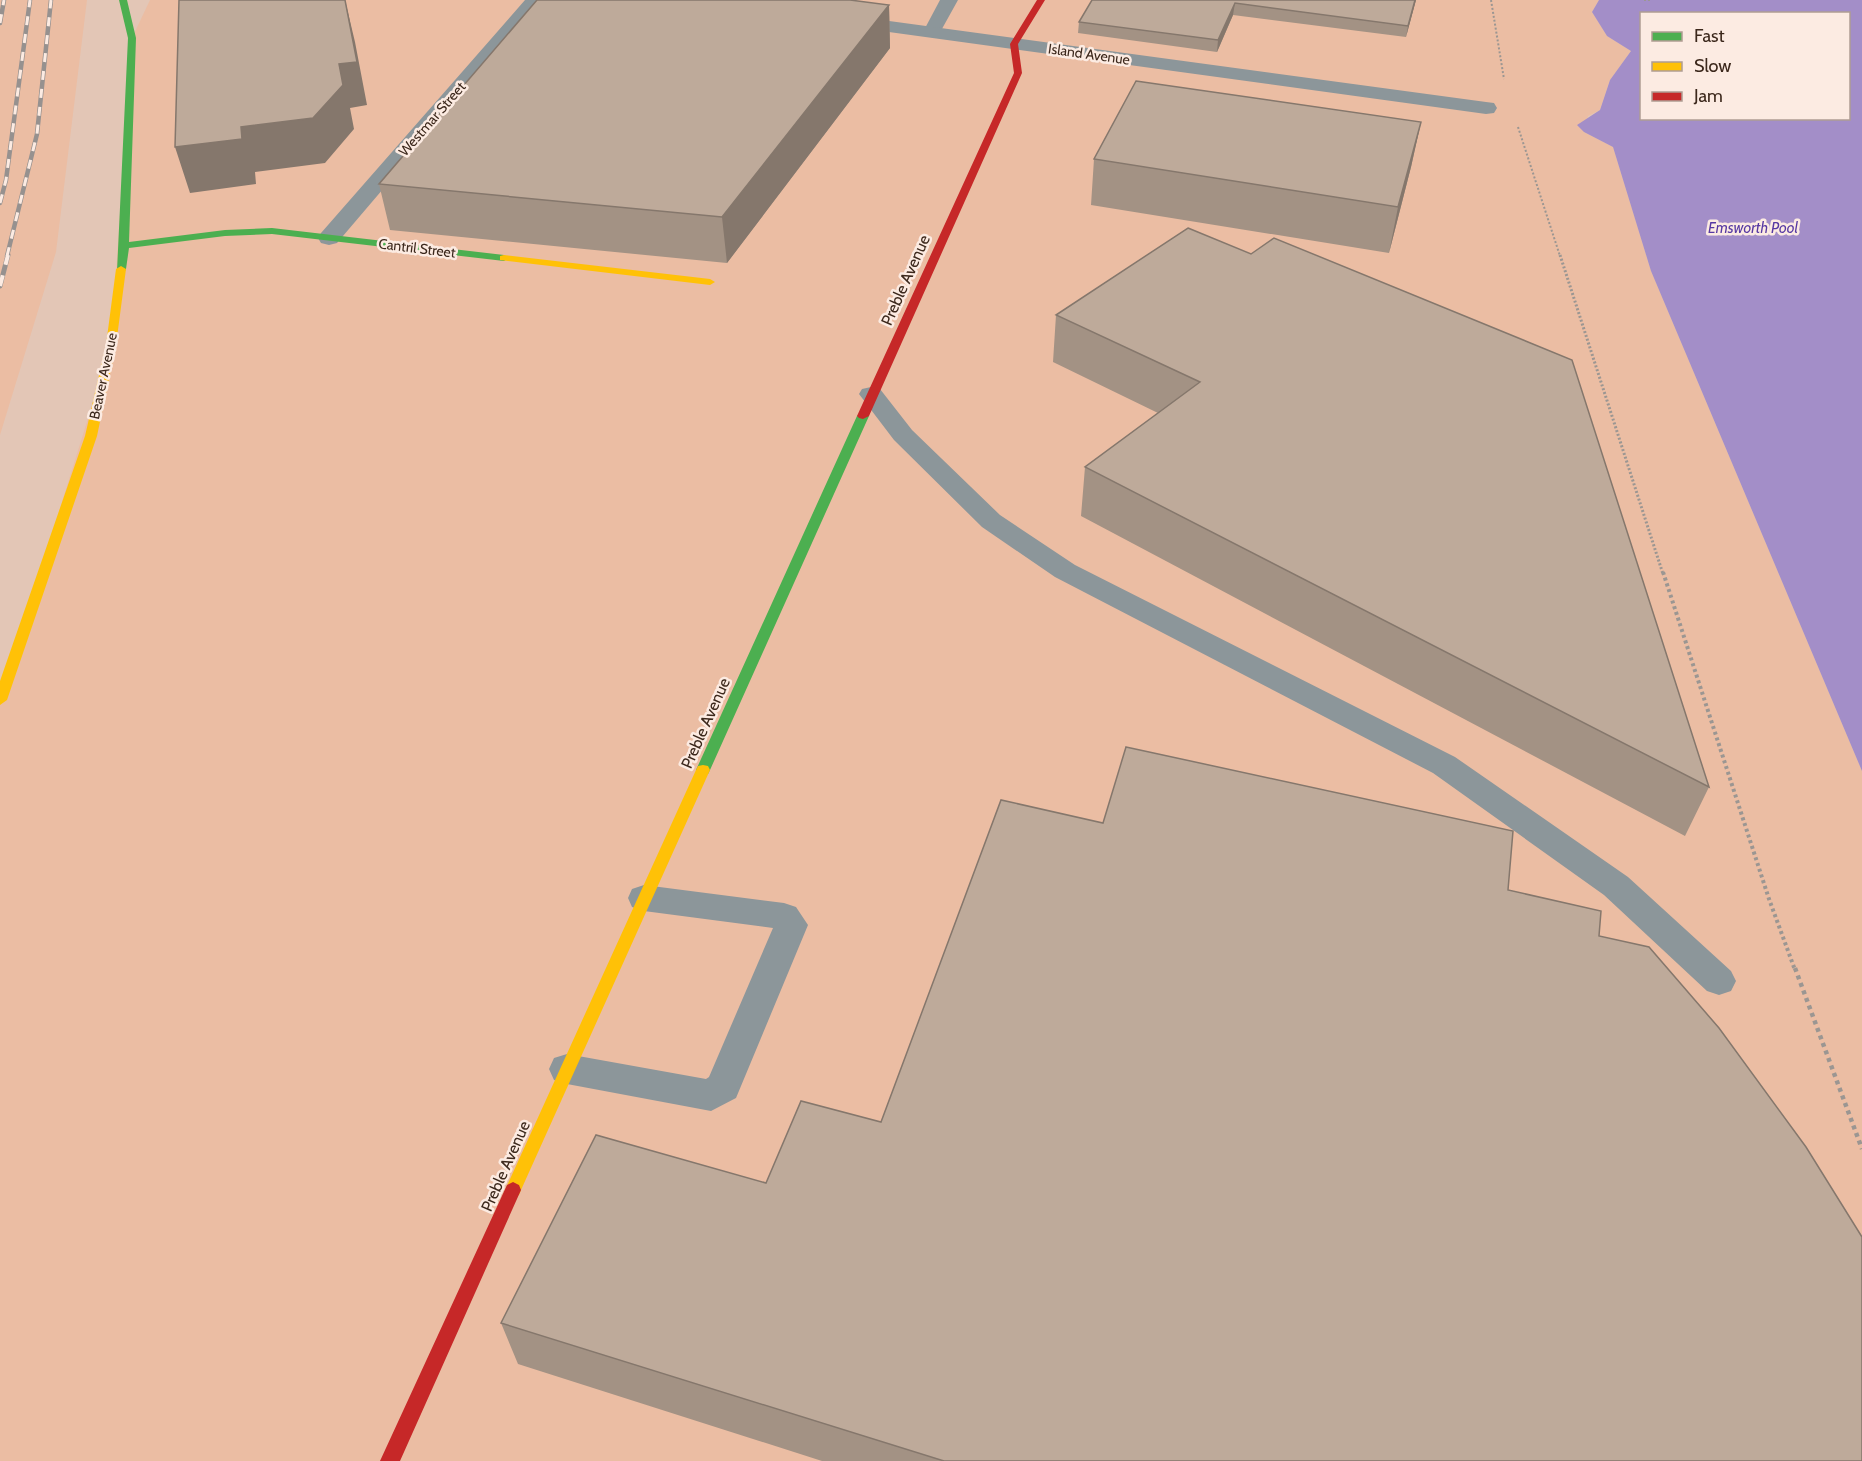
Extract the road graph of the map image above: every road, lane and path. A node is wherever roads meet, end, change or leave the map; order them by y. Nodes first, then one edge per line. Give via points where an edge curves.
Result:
1 (123, 0) edge
2 (535, 0) edge
3 (949, 0) edge
4 (1041, 0) edge
5 (1491, 0) edge
6 (1644, 0) edge
7 (1651, 0) edge
8 (141, 19) dead end
9 (829, 19) edge
10 (932, 32) junction
11 (132, 38) junction
12 (1014, 44) junction
13 (1505, 83) dead end
14 (1486, 108) dead end
15 (1517, 125) dead end
16 (329, 238) junction
17 (124, 246) junction
18 (711, 282) dead end
19 (872, 394) junction
20 (0, 700) edge
21 (644, 898) junction
22 (1719, 981) dead end
23 (567, 1069) junction
24 (1862, 1149) edge
25 (390, 1461) edge

1 - 11 street, Beaver Avenue
2 - 16 lane, Westmar Street
3 - 10 lane
4 - 12 street
5 - 13 path
6 - 7 path
8 - 11 street, Beaver Avenue
9 - 10 street, Island Avenue
10 - 12 street, Island Avenue
11 - 17 street, Beaver Avenue
12 - 14 street, Island Avenue
12 - 19 street, Preble Avenue via 1018,73
15 - 24 path via 1769,898
16 - 17 street, Cantril Street via 272,231 225,232
16 - 18 street, Cantril Street
17 - 20 street, Beaver Avenue via 111,345 91,436
19 - 21 street, Preble Avenue
19 - 22 lane via 903,435 991,520 1065,571 1444,765 1616,886
21 - 23 street, Preble Avenue
21 - 23 lane via 784,916 791,925 723,1088 711,1095
23 - 25 street, Preble Avenue

